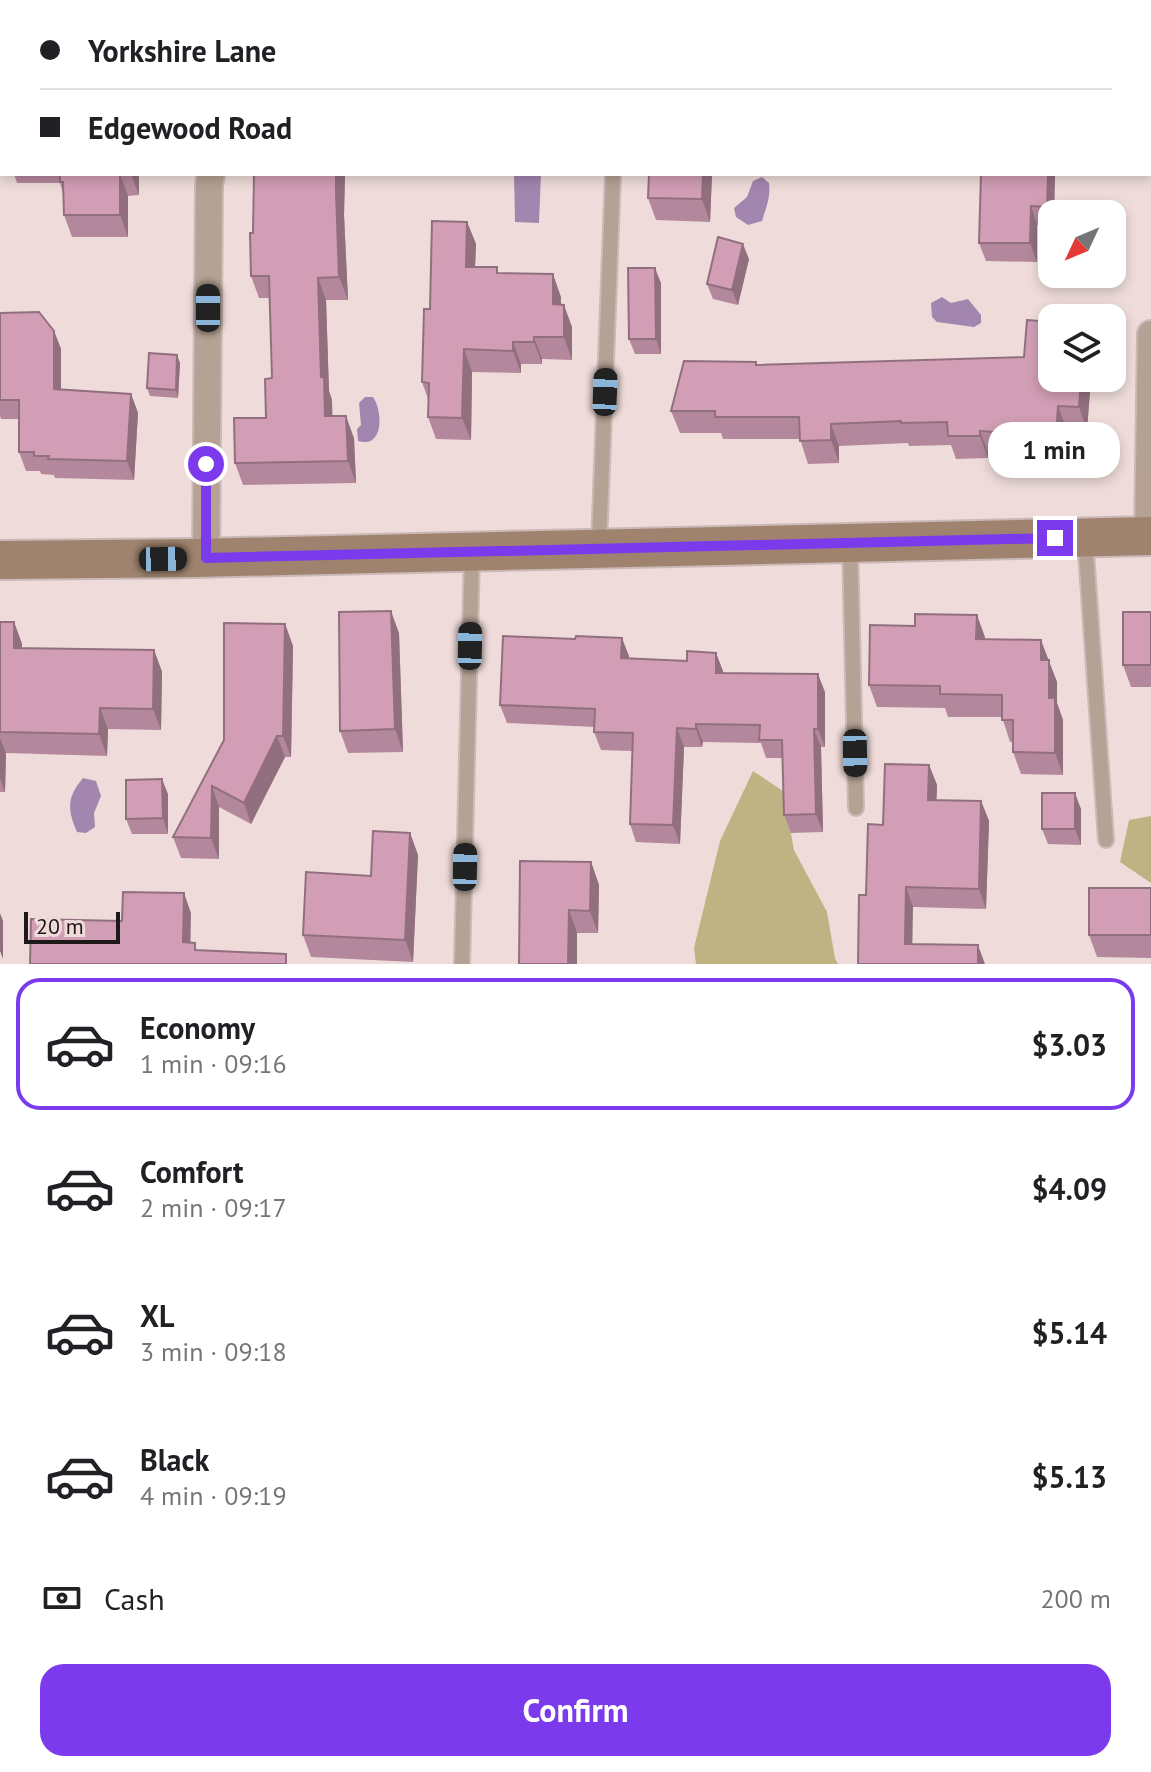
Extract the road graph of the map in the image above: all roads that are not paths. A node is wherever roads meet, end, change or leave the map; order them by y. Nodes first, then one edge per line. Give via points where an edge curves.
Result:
1 (211, 176) edge
2 (613, 176) edge
3 (1151, 334) edge
4 (1150, 536) edge
5 (1085, 537) junction
6 (850, 543) junction
7 (599, 548) junction
8 (472, 552) junction
9 (206, 558) junction
10 (0, 560) edge
11 (856, 808) dead end
12 (1106, 840) dead end
13 (462, 964) edge

1 - 9 street
2 - 7 lane
3 - 4 street
4 - 5 main road
5 - 6 main road
5 - 12 lane
6 - 7 main road
6 - 11 lane
7 - 8 main road
8 - 9 main road
8 - 13 lane
9 - 10 main road

